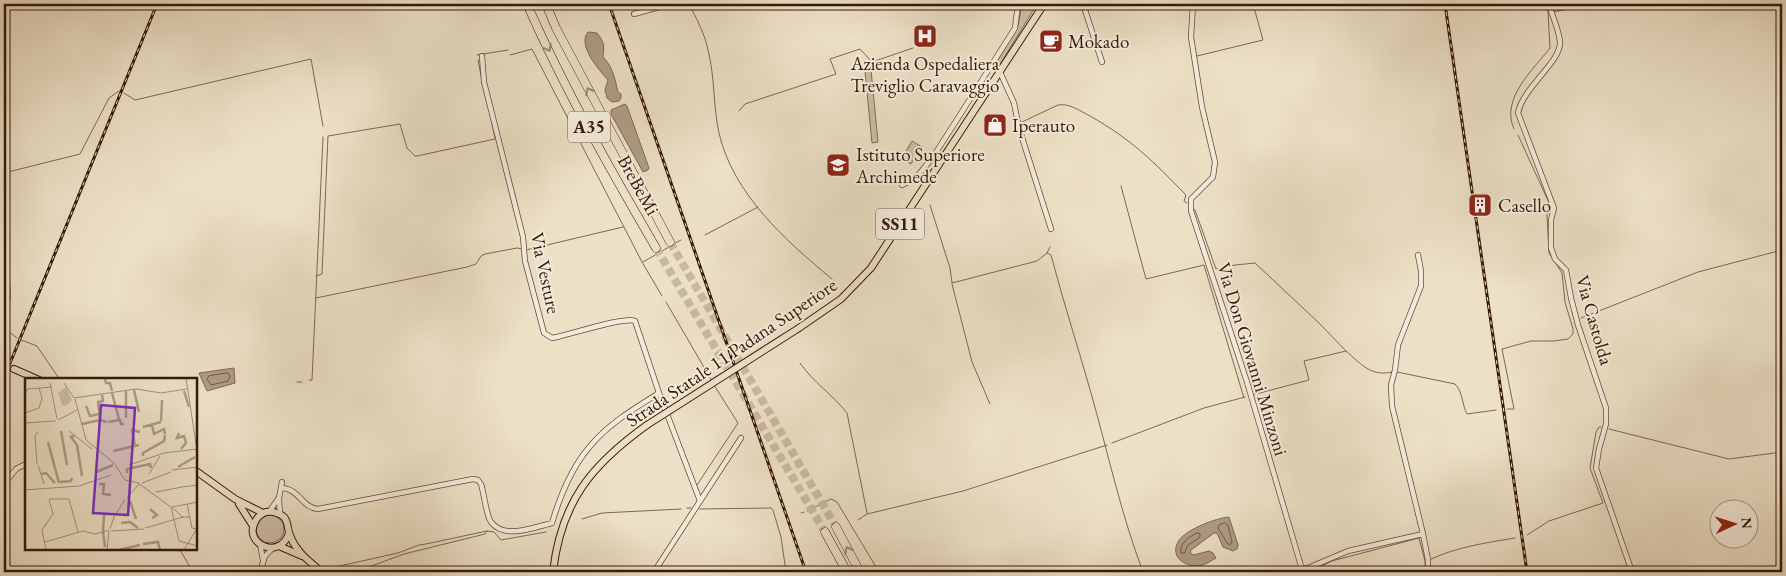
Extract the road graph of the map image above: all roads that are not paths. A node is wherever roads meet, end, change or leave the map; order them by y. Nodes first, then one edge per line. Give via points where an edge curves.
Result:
1 (528, 4) edge
2 (546, 4) edge
3 (670, 4) edge
4 (1018, 4) edge
5 (1082, 4) edge
6 (1193, 4) edge
7 (1549, 4) edge
8 (1043, 5) edge
9 (634, 14) dead end
10 (482, 56) dead end
11 (1102, 62) dead end
12 (1000, 79) junction
13 (902, 185) dead end
14 (1051, 229) dead end
15 (670, 242) tunnel mouth
16 (656, 248) tunnel mouth
17 (1418, 254) dead end
18 (14, 369) tunnel mouth
19 (34, 378) edge
20 (659, 393) junction
21 (741, 438) dead end
22 (25, 464) edge
23 (198, 472) edge
24 (282, 482) dead end
25 (4, 484) edge
26 (281, 488) junction
27 (279, 498) junction
28 (235, 499) junction
29 (699, 502) junction
30 (266, 513) junction
31 (280, 514) junction
32 (253, 526) junction
33 (836, 527) tunnel mouth
34 (825, 532) tunnel mouth
35 (289, 533) junction
36 (1423, 534) junction
37 (260, 544) junction
38 (276, 547) junction
39 (305, 558) junction
40 (263, 561) junction
41 (260, 572) edge
42 (322, 572) edge
43 (552, 572) edge
44 (654, 572) edge
45 (847, 572) edge
46 (860, 572) edge
47 (1428, 572) edge
48 (1632, 572) edge

1 -> 16 highway, BreBeMi / A35 via 583,116
15 -> 2 highway, BreBeMi / A35
3 - 9 street
4 - 13 street via 1015,28 958,118 916,178
5 - 11 street
6 - 36 street, Via Don Giovanni Minzoni via 1191,37 1215,162 1213,177 1191,199 1191,211 1244,373 1301,566 1308,568 1348,551
7 - 48 street, Via Castolda via 1560,48 1527,92 1518,113 1554,208 1551,248 1555,259 1566,270 1570,298 1606,408 1606,424 1596,468
8 - 12 main road, Strada Statale 11 Padana Superiore via 1000,72
10 - 20 street, Via Vesture via 484,82 523,237 524,262 544,332 552,338 635,320
12 - 14 street via 1014,103
12 - 43 main road, Strada Statale 11 Padana Superiore / SS11, bridge via 884,250 856,285 838,302 647,425 605,458 574,498 556,547
17 - 36 street via 1421,286 1401,334 1391,395
18 - 19 main road
20 - 26 street via 617,421 591,445 569,479 552,523 515,531 498,528 491,522 481,484 473,479 316,509 294,491
20 - 29 street, Via Vesture
21 - 29 street
22 - 25 street via 16,469
23 - 28 main road
24 - 26 street
26 - 27 street
27 - 30 street
27 - 31 street
28 - 30 main road
28 - 32 main road
29 - 44 street
30 - 31 main road
30 - 32 main road via 258,517
31 - 35 main road via 288,524
32 - 37 main road via 254,536
46 -> 33 highway
34 - 45 highway
35 - 38 main road
35 - 39 main road
36 - 47 street
37 - 38 main road
37 - 40 street
38 - 39 main road
38 - 40 street
39 - 42 main road
40 - 41 street

